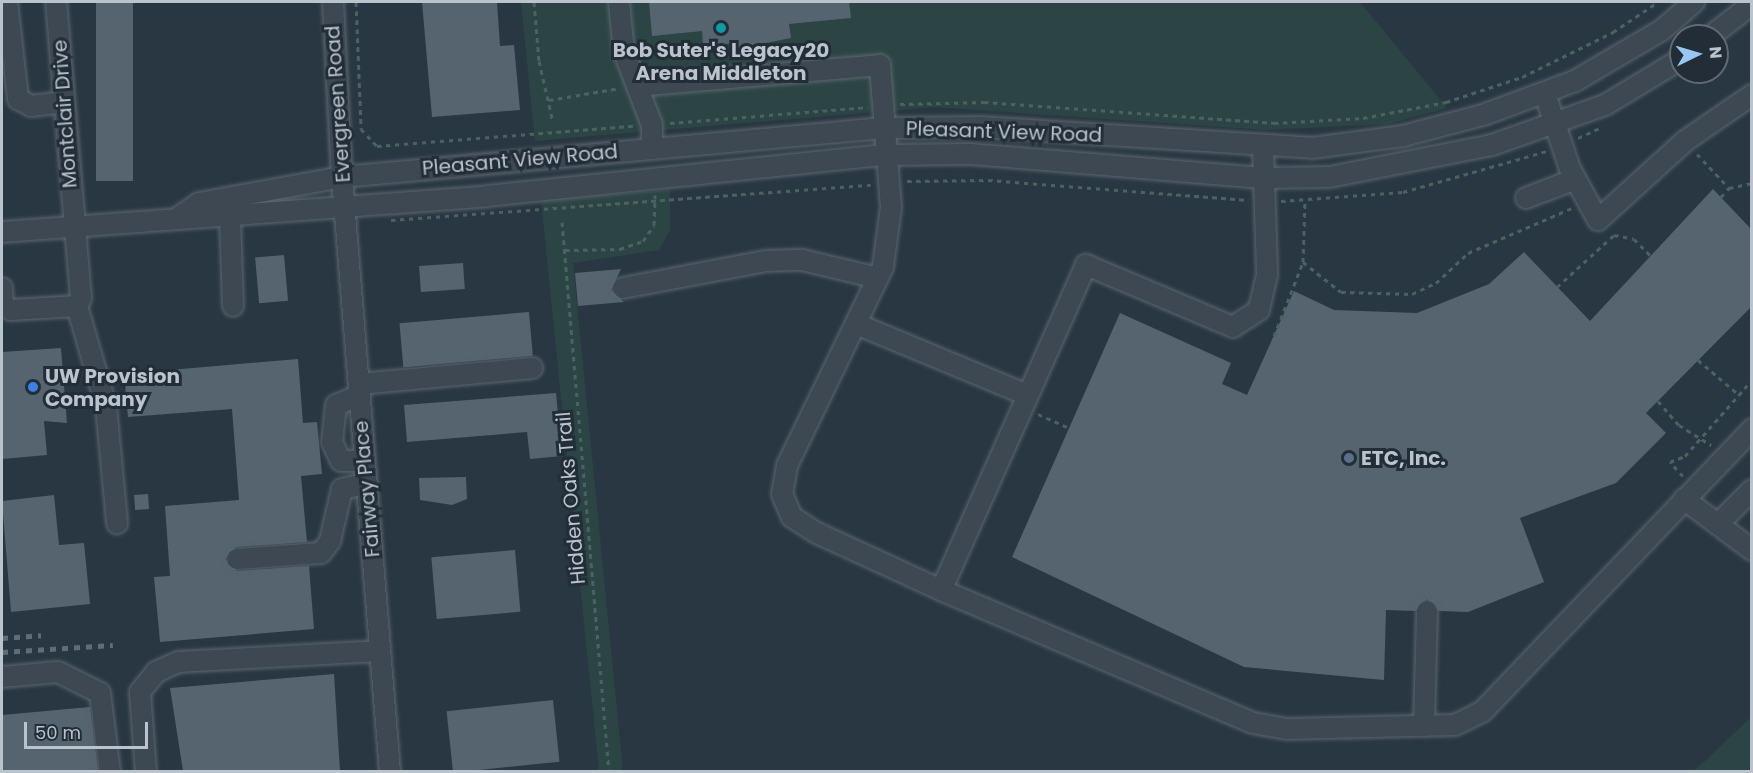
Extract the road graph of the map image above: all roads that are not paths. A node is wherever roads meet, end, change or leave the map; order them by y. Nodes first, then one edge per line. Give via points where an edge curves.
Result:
1 (7, 2) edge
2 (56, 2) edge
3 (333, 2) edge
4 (619, 2) edge
5 (1694, 2) edge
6 (1744, 11) edge
7 (1727, 24) edge
8 (1669, 66) edge
9 (637, 86) junction
10 (1545, 94) junction
11 (1752, 95) edge
12 (64, 102) junction
13 (1554, 123) junction
14 (884, 128) junction
15 (1263, 145) junction
16 (652, 148) junction
17 (887, 155) junction
18 (342, 177) junction
19 (1265, 178) junction
20 (1576, 179) junction
21 (1526, 198) dead end
22 (344, 207) junction
23 (180, 216) junction
24 (230, 218) junction
25 (74, 227) junction
26 (2, 232) edge
27 (878, 278) junction
28 (2, 288) edge
29 (623, 288) dead end
30 (77, 306) junction
31 (233, 306) dead end
32 (859, 325) junction
33 (532, 368) dead end
34 (359, 389) junction
35 (1024, 401) junction
36 (1752, 429) edge
37 (365, 461) junction
38 (367, 483) junction
39 (1752, 490) edge
40 (1690, 493) junction
41 (117, 523) dead end
42 (1718, 524) junction
43 (1752, 550) edge
44 (237, 560) dead end
45 (941, 590) junction
46 (1427, 611) dead end
47 (380, 651) junction
48 (2, 677) edge
49 (1424, 726) junction
50 (111, 771) edge
51 (146, 771) edge
52 (390, 771) edge

1 - 12 street via 18,99 32,106
2 - 12 street, Montclair Drive
3 - 18 street, Evergreen Road
4 - 9 street via 624,52
5 - 10 street, Pleasant View Road via 1662,30
6 - 7 street
8 - 13 street, Pleasant View Road via 1605,105
9 - 14 street via 880,65
9 - 16 street via 652,125
10 - 13 street
10 - 15 street, Pleasant View Road via 1403,136 1312,148
11 - 20 street via 1685,141 1598,220
12 - 25 street, Montclair Drive
13 - 19 street, Pleasant View Road via 1455,155 1330,177
13 - 20 street
14 - 15 street, Pleasant View Road via 981,126
14 - 16 street, Pleasant View Road
14 - 17 street
15 - 19 street
16 - 18 street, Pleasant View Road
17 - 19 street, Pleasant View Road via 969,154
17 - 22 street, Pleasant View Road
17 - 27 street via 889,238
18 - 22 street, Evergreen Road
18 - 23 street, Pleasant View Road via 199,203
19 - 35 street via 1267,275 1259,310 1233,327 1086,265
20 - 21 street
22 - 24 street, Pleasant View Road
22 - 34 street, Fairway Place
23 - 24 street, Pleasant View Road
23 - 25 street, Pleasant View Road
24 - 31 street
25 - 26 street, Pleasant View Road
25 - 30 street, Montclair Drive
27 - 29 street via 802,260 766,261
27 - 32 street
28 - 30 street via 3,305 11,310
30 - 41 street, Montclair Drive via 106,406
32 - 35 street
32 - 45 street via 788,466 782,494 792,517 817,533
33 - 34 street
34 - 37 street, Fairway Place
34 - 37 street via 336,405 332,442 341,461
35 - 45 street
36 - 40 street
37 - 38 street, Fairway Place
38 - 44 street via 342,489 330,540 321,553
38 - 47 street, Fairway Place
39 - 42 street
40 - 42 street
40 - 49 street via 1482,712 1455,725
42 - 43 street
45 - 49 street via 1253,723 1287,729
46 - 49 street
47 - 51 street via 178,662 156,672 140,692
47 - 52 street, Fairway Place
48 - 50 street via 58,672 100,693

